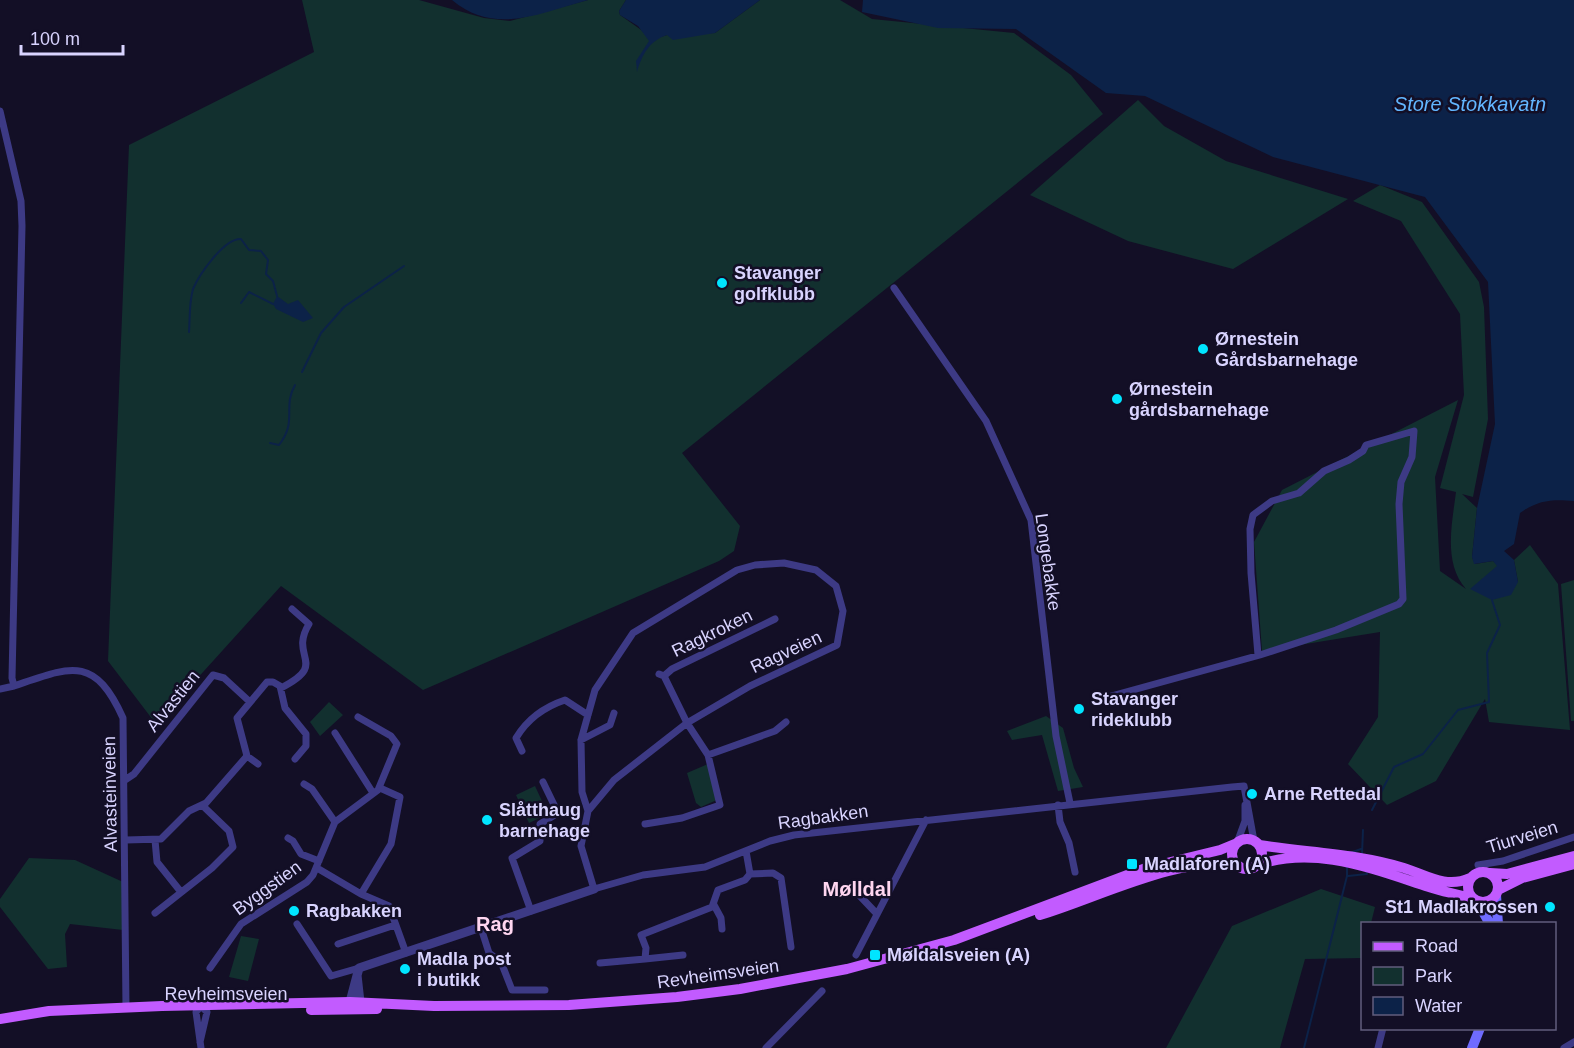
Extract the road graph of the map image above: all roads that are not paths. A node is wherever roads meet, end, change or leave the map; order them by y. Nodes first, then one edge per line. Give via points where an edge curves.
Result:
1 (0, 111) edge
2 (894, 288) dead end
3 (292, 609) dead end
4 (775, 618) dead end
5 (1258, 655) junction
6 (14, 686) junction
7 (281, 688) junction
8 (0, 689) edge
9 (1104, 698) dead end
10 (250, 702) junction
11 (614, 713) dead end
12 (588, 715) junction
13 (358, 717) dead end
14 (786, 722) dead end
15 (687, 723) junction
16 (335, 733) dead end
17 (581, 740) junction
18 (522, 751) dead end
19 (708, 755) junction
20 (247, 756) junction
21 (295, 759) dead end
22 (258, 764) dead end
23 (125, 780) junction
24 (543, 782) dead end
25 (304, 784) dead end
26 (376, 790) junction
27 (1245, 797) junction
28 (1070, 803) junction
29 (1058, 805) junction
30 (203, 806) junction
31 (588, 811) junction
32 (926, 820) junction
33 (335, 822) junction
34 (645, 824) dead end
35 (1574, 837) edge
36 (288, 838) dead end
37 (126, 840) junction
38 (155, 840) junction
39 (1237, 843) junction
40 (1257, 843) junction
41 (746, 851) junction
42 (1317, 854) junction
43 (1574, 856) edge
44 (1574, 864) edge
45 (319, 865) junction
46 (1478, 865) dead end
47 (1239, 866) junction
48 (1255, 866) junction
49 (1075, 872) dead end
50 (1490, 873) junction
51 (750, 874) junction
52 (1418, 878) junction
53 (1470, 878) junction
54 (857, 886) dead end
55 (594, 889) junction
56 (181, 892) junction
57 (1497, 893) junction
58 (361, 894) junction
59 (1475, 900) junction
60 (714, 905) junction
61 (531, 911) junction
62 (155, 913) dead end
63 (877, 914) junction
64 (1489, 922) edge
65 (1498, 922) edge
66 (297, 924) dead end
67 (999, 925) junction
68 (395, 926) junction
69 (481, 928) junction
70 (722, 929) dead end
71 (338, 944) dead end
72 (791, 947) dead end
73 (406, 952) junction
74 (856, 955) dead end
75 (683, 956) dead end
76 (645, 958) junction
77 (600, 963) dead end
78 (210, 968) dead end
79 (358, 971) junction
80 (545, 990) dead end
81 (822, 992) dead end
82 (355, 1004) junction
83 (126, 1008) junction
84 (201, 1010) junction
85 (0, 1019) edge
86 (1383, 1030) edge
87 (1473, 1030) edge
88 (1480, 1030) edge
89 (1574, 1042) edge
90 (201, 1045) edge
91 (766, 1048) edge
92 (1378, 1048) edge
93 (1464, 1048) edge
94 (1472, 1048) edge
95 (1564, 1048) edge

1 - 6 street via 21,201 22,226 11,669
2 - 28 street, Longebakke via 986,422 1031,520 1056,736
3 - 7 street via 309,624 302,638 306,667 301,677
4 - 15 street, Ragkroken via 661,675
5 - 5 street via 1336,630 1403,599 1399,504 1401,482 1413,451 1414,431 1366,445 1349,460 1324,471 1299,494 1272,501 1253,515 1251,573
5 - 9 street
6 - 8 street
6 - 23 street, Alvasteinveien via 59,671 89,672 123,718
7 - 10 street via 276,682 267,682
7 - 21 street via 285,708 306,736 306,746
10 - 20 street via 237,718
10 - 23 street, Alvastien via 224,678 213,675 134,774
11 - 17 street via 610,725
12 - 15 street, Ragveien via 595,690 633,633 737,570 784,563 816,570 832,581 843,611 837,645 750,686
12 - 17 street, Ragveien
12 - 18 street via 565,700 542,710 516,738
13 - 26 street via 392,736 397,744
14 - 19 street via 775,731
15 - 19 street, Ragkroken
15 - 31 street, Ragveien via 614,780
16 - 26 street
17 - 31 street, Ragveien via 582,792
19 - 34 street, Ragkroken via 720,805 682,818
20 - 22 street
20 - 30 street
23 - 37 street, Alvasteinveien
24 - 61 street via 558,812 540,824 540,841 512,858
25 - 33 street via 312,789
26 - 33 street
26 - 58 street via 400,797 391,844
27 - 28 street, Ragbakken via 1244,786
27 - 39 street via 1245,821
27 - 40 street
28 - 29 street, Ragbakken
29 - 32 street, Ragbakken
29 - 49 street
30 - 38 street via 189,811 166,837
30 - 56 street via 229,831 233,847
31 - 55 street, Ragveien via 581,846
32 - 41 street, Ragbakken via 794,835
32 - 63 street
33 - 45 street, Byggstien
35 - 46 street, Tiurveien via 1503,861
36 - 45 street, Byggstien via 302,855
37 - 38 street
37 - 83 street, Alvasteinveien
38 - 56 street via 157,862
39 - 40 main road via 1247,839
39 - 47 main road via 1232,855
39 - 67 main road, Revheimsveien via 1146,868
40 - 42 main road
40 - 48 main road via 1262,858
41 - 51 street
41 - 55 street, Ragbakken via 705,867 643,875
42 - 48 main road
42 - 52 main road via 1372,859
43 - 50 main road via 1507,874
44 - 57 main road via 1522,878
45 - 58 street
45 - 78 street, Byggstien via 307,882 241,924
47 - 48 main road
47 - 67 main road, Revheimsveien via 1218,863 1179,870
50 - 53 main road via 1481,871
50 - 57 main road via 1498,882
51 - 60 street via 746,880 716,892
51 - 72 street via 773,873 781,878
52 - 53 main road via 1449,883
52 - 59 main road
53 - 59 main road via 1467,887
54 - 63 street
55 - 61 street, Ragbakken
56 - 62 street
57 - 59 main road via 1490,900
57 - 65 main road
58 - 68 street via 389,906
59 - 64 main road
60 - 70 street
60 - 76 street via 641,935
61 - 69 street, Ragbakken
63 - 74 street
66 - 79 street, Ragbakken via 331,976
67 - 82 main road, Revheimsveien via 877,961 740,989 597,1004
68 - 71 street
68 - 73 street
69 - 73 street, Ragbakken
69 - 80 street via 489,953 501,962 512,990
73 - 79 street, Ragbakken
75 - 76 street
76 - 77 street
79 - 82 street
81 - 91 street
82 - 84 main road, Revheimsveien
83 - 84 main road, Revheimsveien
83 - 85 main road, Revheimsveien via 49,1011
84 - 90 street
84 - 90 street
86 - 92 street
87 - 93 main road
88 - 94 main road
89 - 95 street

